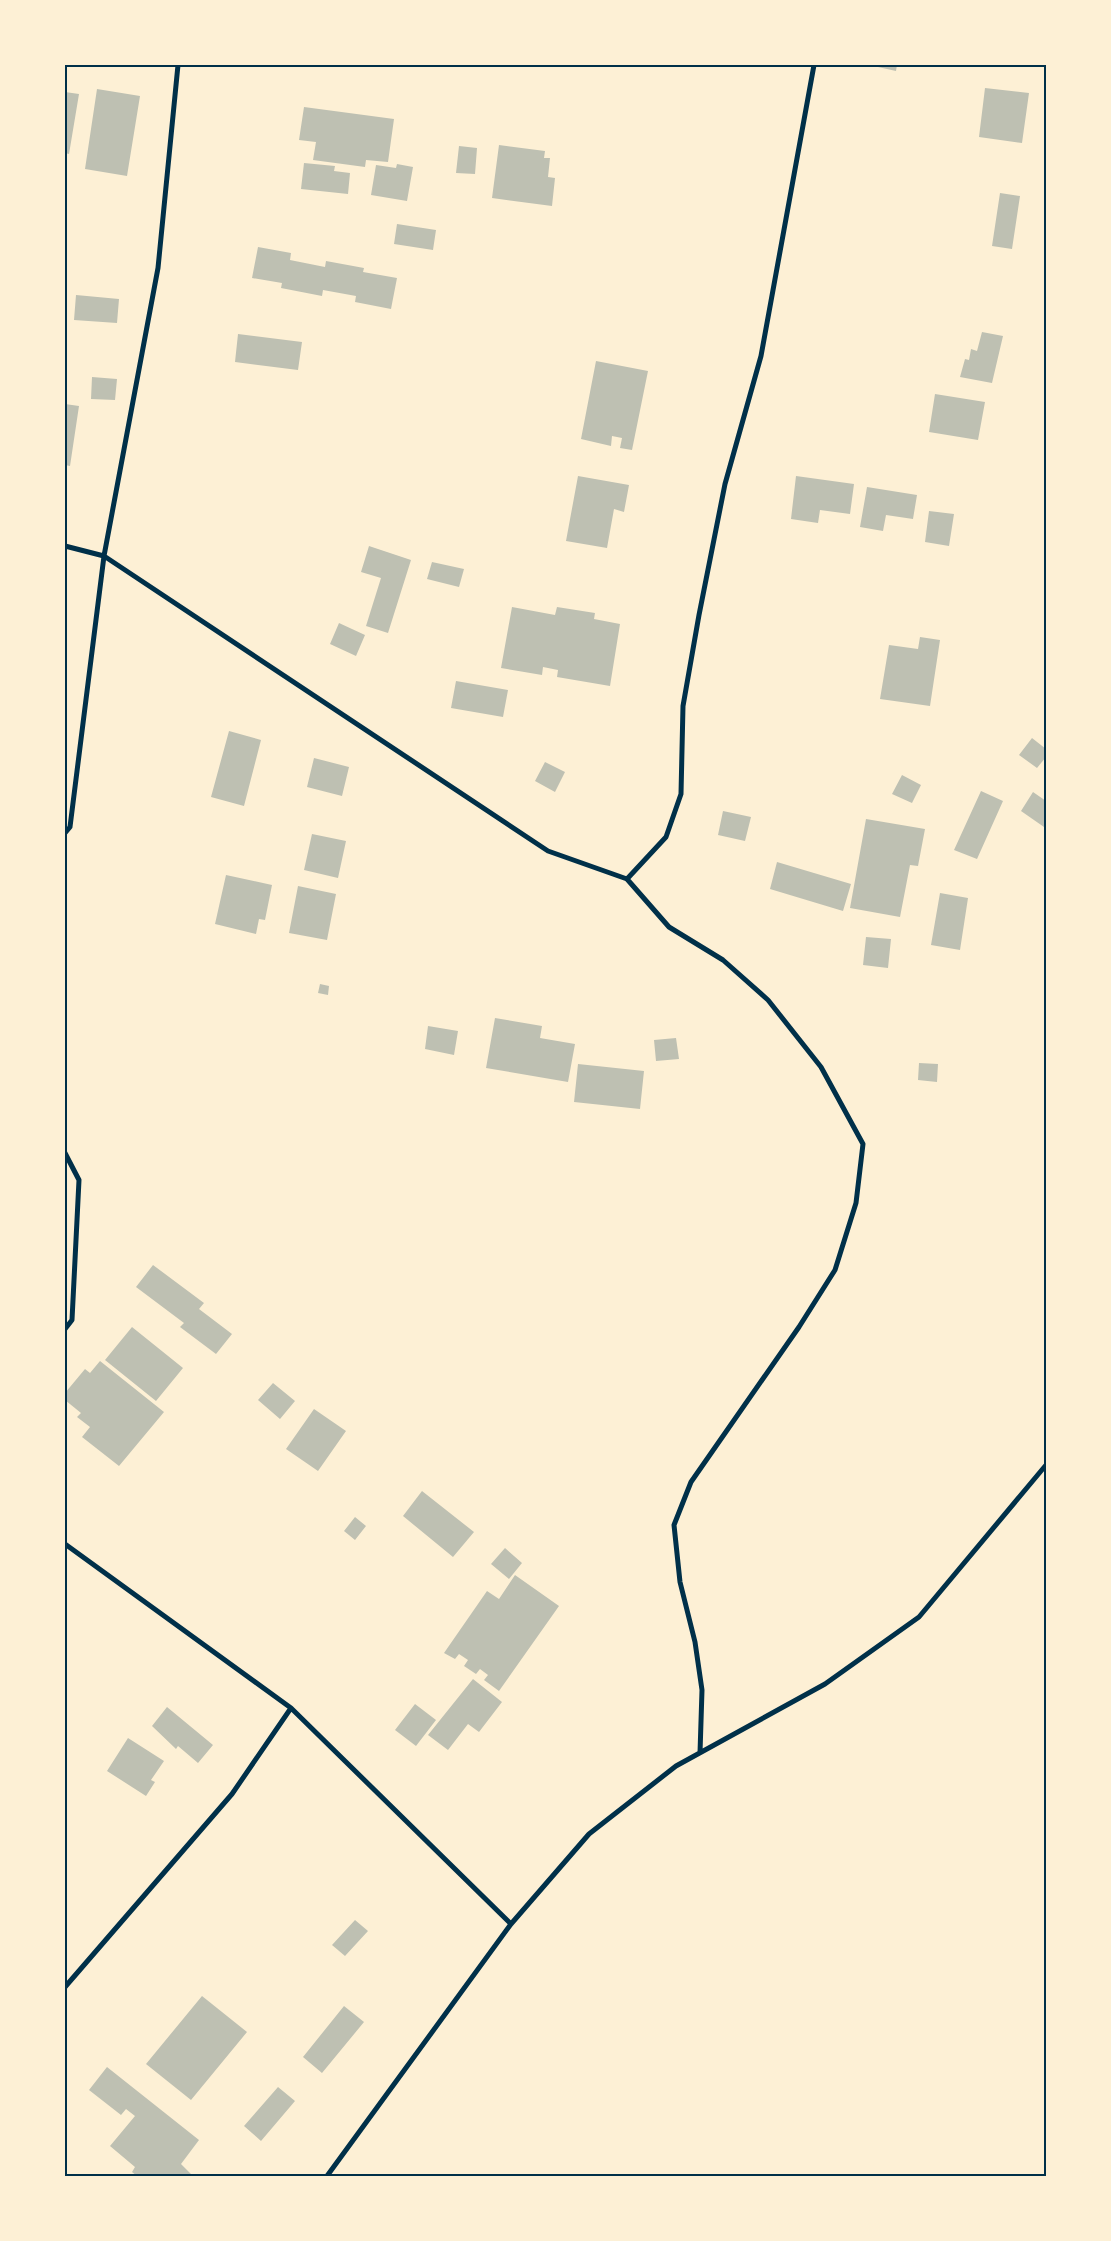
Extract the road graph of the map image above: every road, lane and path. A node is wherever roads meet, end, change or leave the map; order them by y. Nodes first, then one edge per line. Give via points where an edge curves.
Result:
1 (178, 65) edge
2 (814, 65) edge
3 (65, 546) edge
4 (104, 556) junction
5 (65, 833) edge
6 (627, 879) junction
7 (65, 1153) edge
8 (65, 1328) edge
9 (1046, 1465) edge
10 (65, 1544) edge
11 (291, 1708) junction
12 (700, 1753) junction
13 (511, 1924) junction
14 (65, 1987) edge
15 (326, 2176) edge

1 - 4 street via 158,268
2 - 6 street via 762,356 724,484 699,615 683,706 681,794 666,837
3 - 4 street
4 - 5 street via 70,827
4 - 6 street via 548,851
6 - 12 street via 669,927 723,960 768,1000 821,1067 863,1144 856,1203 835,1270 691,1482 674,1525 680,1582 695,1642 702,1690
7 - 8 street via 79,1180 72,1320
9 - 12 street via 919,1617 825,1684
10 - 11 street
11 - 13 street
11 - 14 street via 232,1794
12 - 13 street via 676,1766 589,1834
13 - 15 street

